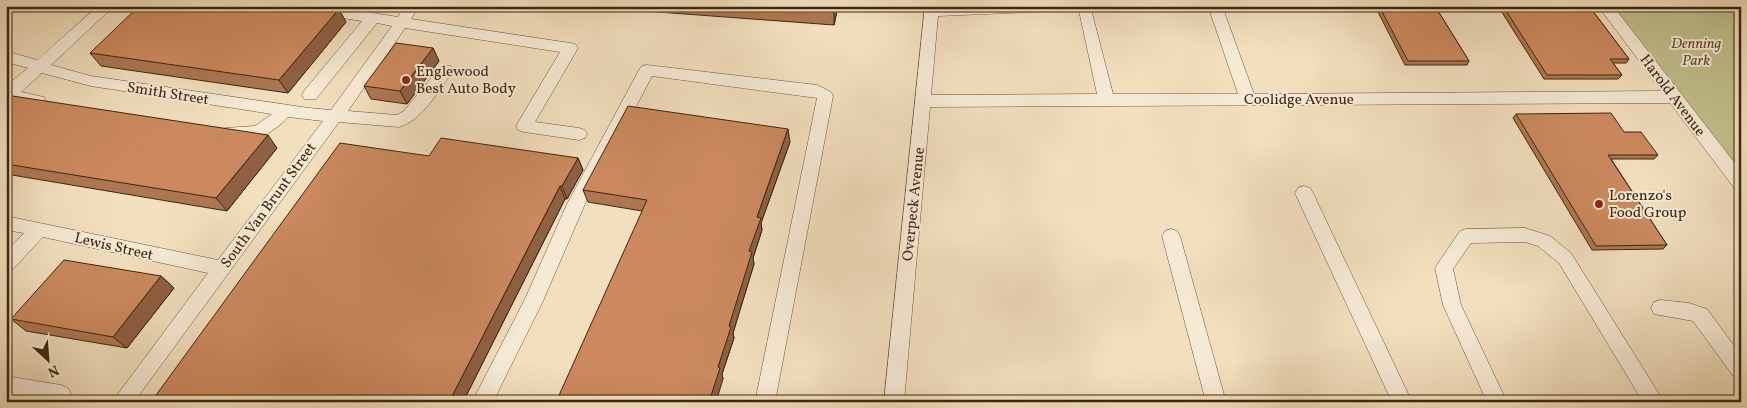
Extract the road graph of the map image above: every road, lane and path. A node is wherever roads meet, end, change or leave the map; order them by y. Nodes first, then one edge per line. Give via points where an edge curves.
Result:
1 (107, 6) edge
2 (296, 6) edge
3 (412, 6) edge
4 (1086, 6) edge
5 (1215, 6) edge
6 (1605, 6) edge
7 (1033, 7) edge
8 (932, 9) edge
9 (373, 18) junction
10 (403, 22) junction
11 (6, 56) edge
12 (38, 66) junction
13 (446, 70) dead end
14 (11, 94) edge
15 (310, 95) dead end
16 (1674, 97) junction
17 (1248, 99) junction
18 (1106, 100) junction
19 (923, 101) junction
20 (56, 104) edge
21 (284, 110) junction
22 (334, 117) junction
23 (213, 129) edge
24 (579, 134) dead end
25 (1741, 184) edge
26 (1304, 194) dead end
27 (6, 223) edge
28 (40, 229) junction
29 (1171, 236) dead end
30 (6, 264) edge
31 (222, 268) junction
32 (1661, 308) dead end
33 (1741, 371) edge
34 (6, 385) edge
35 (61, 394) dead end
36 (122, 402) edge
37 (482, 402) edge
38 (766, 402) edge
39 (894, 402) edge
40 (1216, 402) edge
41 (1402, 402) edge
42 (1497, 402) edge
43 (1654, 402) edge

1 - 12 street
2 - 9 street
3 - 10 street, South Van Brunt Street
4 - 18 street
5 - 17 street
6 - 16 street, Harold Avenue
7 - 8 street
8 - 19 street, Overpeck Avenue
9 - 10 street
9 - 15 street
10 - 22 street, South Van Brunt Street
10 - 24 street via 570,48 524,126
11 - 12 street, Smith Street
12 - 14 street
12 - 21 street, Smith Street via 91,82
13 - 22 street, Smith Street via 410,114 399,122
14 - 20 street
16 - 17 street, Coolidge Avenue
16 - 25 street, Harold Avenue
17 - 18 street, Coolidge Avenue
18 - 19 street, Coolidge Avenue
19 - 39 street, Overpeck Avenue
21 - 22 street, Smith Street
21 - 23 street via 271,126 259,132 242,134
22 - 31 street, South Van Brunt Street
26 - 41 street
27 - 28 street, Lewis Street
28 - 30 street
28 - 31 street, Lewis Street via 168,259
29 - 40 street
31 - 36 street, South Van Brunt Street
32 - 33 street via 1700,315
34 - 35 street
37 - 38 street via 534,301 576,204 647,70 817,91 824,96
42 - 43 street via 1452,305 1444,268 1466,236 1525,234 1544,241 1565,258

